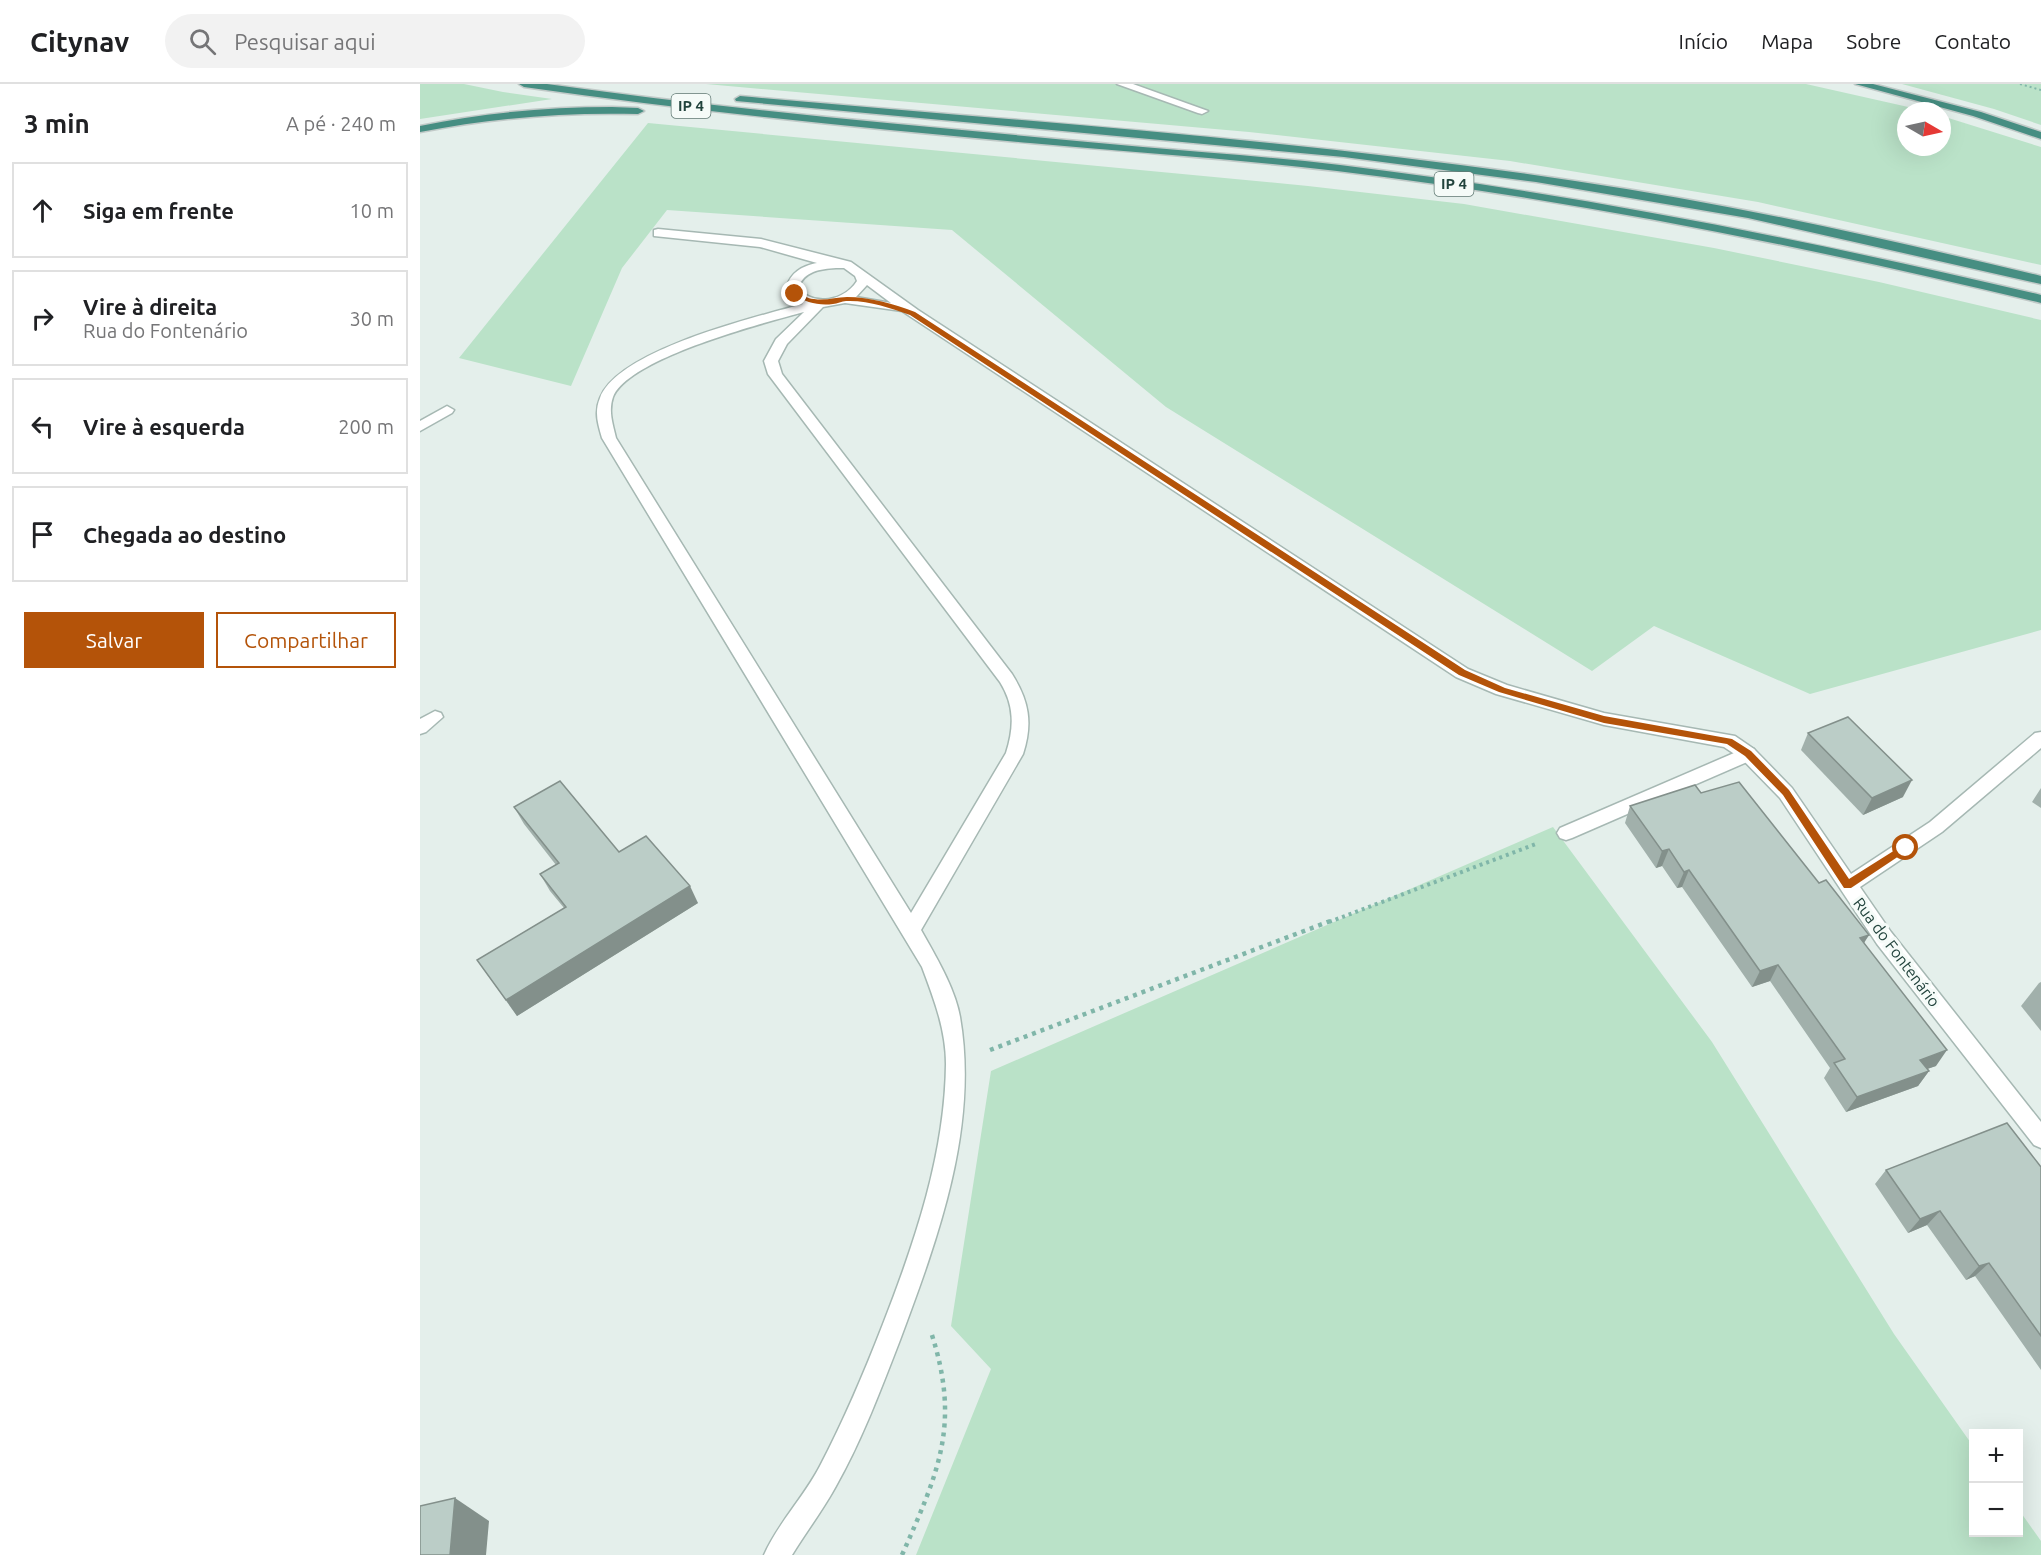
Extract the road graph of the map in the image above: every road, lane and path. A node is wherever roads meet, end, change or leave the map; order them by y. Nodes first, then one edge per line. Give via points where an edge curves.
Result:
1 (524, 84) edge
2 (605, 84) edge
3 (1122, 84) edge
4 (1860, 84) edge
5 (2020, 84) edge
6 (2041, 90) edge
7 (1202, 111) dead end
8 (858, 125) junction
9 (420, 129) edge
10 (2041, 136) edge
11 (658, 233) dead end
12 (787, 251) junction
13 (836, 264) junction
14 (861, 274) junction
15 (2041, 280) edge
16 (795, 282) junction
17 (845, 299) junction
18 (2041, 299) edge
19 (821, 303) junction
20 (913, 313) junction
21 (764, 318) junction
22 (447, 410) dead end
23 (420, 427) edge
24 (435, 717) dead end
25 (420, 729) edge
26 (2041, 738) edge
27 (1748, 754) junction
28 (1566, 833) joint
29 (1848, 885) junction
30 (911, 930) junction
31 (956, 1063) junction
32 (2041, 1138) edge
33 (909, 1286) junction
34 (777, 1555) edge
35 (902, 1555) edge

1 - 8 highway, IP 4
2 - 15 highway, IP 4 via 1443,165 1686,203
3 - 7 street
4 - 10 highway via 1977,114
5 - 6 path
8 - 9 highway via 605,110 488,118
8 - 18 highway, IP 4 via 1333,168 1478,187 1704,224
11 - 12 street via 745,241
12 - 13 street
12 - 16 street via 794,260
13 - 14 street via 847,265
13 - 16 street via 814,267
14 - 17 street via 861,287
14 - 20 street
16 - 19 street via 801,298
16 - 21 street via 782,302
17 - 19 street
17 - 20 street via 890,305
19 - 21 street
19 - 30 street via 777,348 771,361 775,374 1006,678 1022,713 1019,739 1009,762
20 - 27 street, Rua do Fontenário via 1462,673 1502,690 1604,719 1729,741
21 - 30 street via 637,365 610,392 602,423
22 - 23 street
24 - 25 street
26 - 29 street via 1936,827
27 - 28 street
27 - 29 street, Rua do Fontenário via 1798,808
28 - 31 path
29 - 32 street, Rua do Fontenário via 1904,964
30 - 31 street via 931,965 950,1014
31 - 33 street via 951,1126 937,1199
33 - 34 street via 868,1393 828,1477
33 - 35 path via 940,1356 947,1387 947,1421 929,1495

